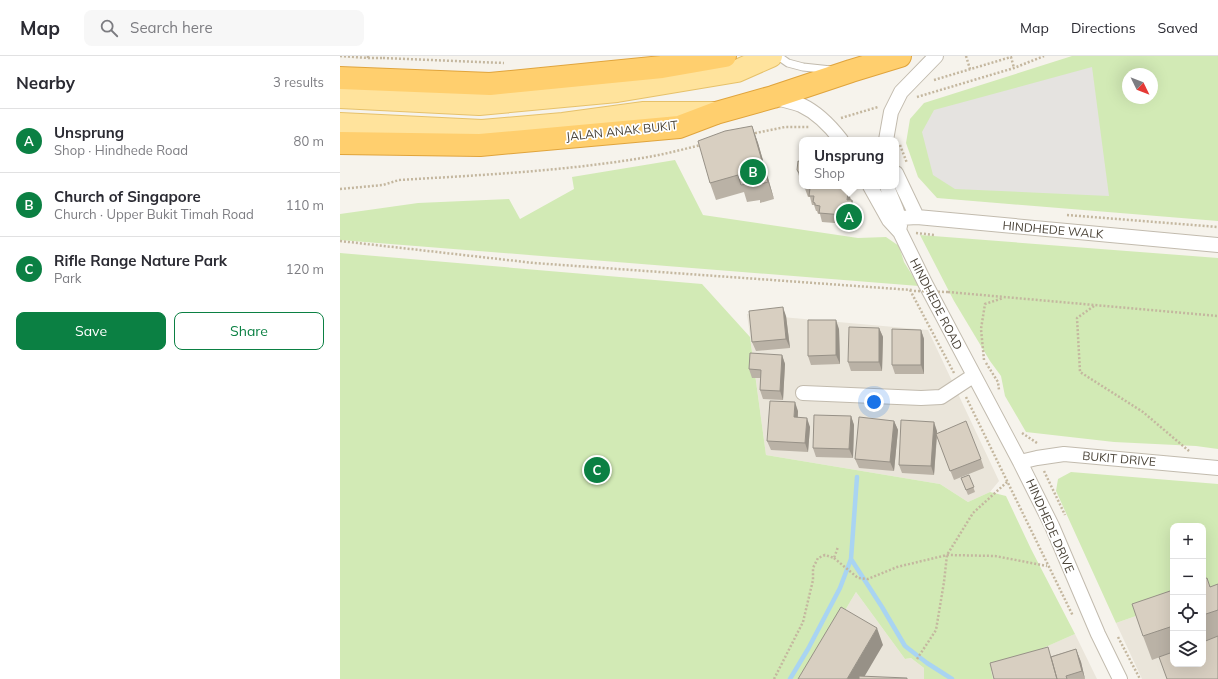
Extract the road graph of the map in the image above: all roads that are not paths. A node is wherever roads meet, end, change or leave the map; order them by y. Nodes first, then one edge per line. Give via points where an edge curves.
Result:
1 (660, 56) edge
2 (725, 56) edge
3 (771, 56) edge
4 (778, 56) edge
5 (900, 56) edge
6 (936, 56) edge
7 (851, 70) junction
8 (616, 72) junction
9 (340, 78) edge
10 (340, 97) edge
11 (773, 97) junction
12 (716, 113) junction
13 (340, 124) edge
14 (838, 137) edge
15 (887, 137) edge
16 (340, 143) edge
17 (903, 171) edge
18 (872, 189) edge
19 (889, 189) edge
20 (917, 217) junction
21 (894, 219) junction
22 (1218, 245) edge
23 (973, 376) junction
24 (803, 393) dead end
25 (1020, 462) junction
26 (1218, 468) edge
27 (1120, 679) edge

1 - 8 highway
2 - 8 highway
3 - 10 main road via 738,71 617,91 502,102 479,104
4 - 7 lane via 788,63 802,67
5 - 7 highway
6 - 15 street via 901,92 891,112
7 - 11 highway
8 - 9 highway via 490,84
11 - 12 highway
11 - 14 street via 800,105 826,123
12 - 13 main road, JALAN ANAK BUKIT via 644,113 482,131
12 - 16 highway, JALAN ANAK BUKIT via 679,126 480,146
17 - 20 street
18 - 21 street, HINDHEDE ROAD
19 - 21 street, HINDHEDE ROAD
20 - 21 street, HINDHEDE WALK
20 - 22 street, HINDHEDE WALK
21 - 23 street, HINDHEDE ROAD
23 - 24 street via 941,397
23 - 25 street, HINDHEDE DRIVE
25 - 26 street, BUKIT DRIVE via 1064,454
25 - 27 street, HINDHEDE DRIVE via 1052,526

